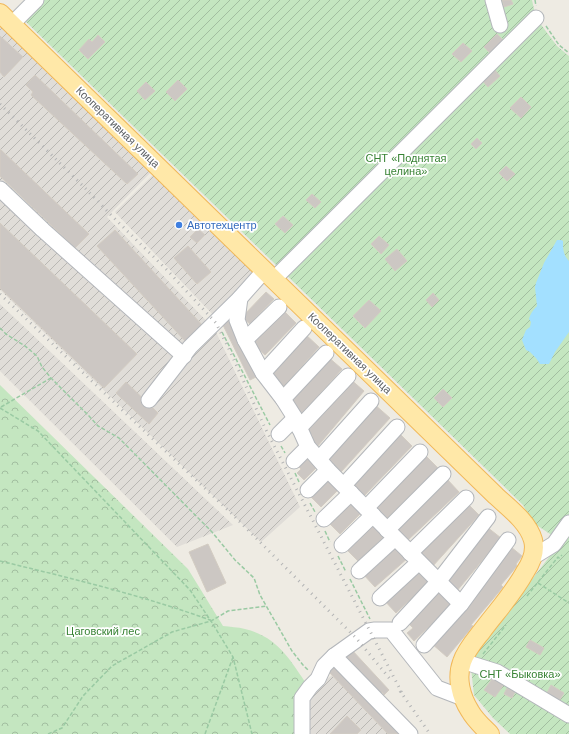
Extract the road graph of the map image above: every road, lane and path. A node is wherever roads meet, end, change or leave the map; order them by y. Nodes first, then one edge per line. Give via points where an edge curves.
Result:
1 (36, 0) edge
2 (493, 0) edge
3 (535, 0) edge
4 (540, 17) junction
5 (6, 18) edge
6 (500, 25) dead end
7 (569, 53) edge
8 (0, 189) edge
9 (270, 274) junction
10 (240, 298) junction
11 (279, 307) dead end
12 (217, 322) junction
13 (0, 328) edge
14 (304, 328) dead end
15 (245, 340) junction
16 (326, 353) dead end
17 (184, 356) junction
18 (263, 373) junction
19 (348, 376) dead end
20 (52, 378) junction
21 (282, 399) junction
22 (149, 400) dead end
23 (371, 400) dead end
24 (0, 408) edge
25 (297, 423) junction
26 (397, 427) dead end
27 (276, 434) junction
28 (308, 447) junction
29 (420, 452) dead end
30 (291, 462) junction
31 (324, 465) junction
32 (443, 474) dead end
33 (347, 489) junction
34 (306, 492) junction
35 (466, 498) dead end
36 (369, 512) junction
37 (488, 517) dead end
38 (322, 523) junction
39 (569, 523) edge
40 (391, 534) junction
41 (508, 540) dead end
42 (337, 548) junction
43 (563, 554) dead end
44 (533, 557) junction
45 (414, 558) junction
46 (0, 561) edge
47 (359, 571) dead end
48 (438, 582) junction
49 (538, 583) junction
50 (380, 598) dead end
51 (524, 601) dead end
52 (569, 603) edge
53 (461, 604) junction
54 (267, 606) junction
55 (211, 621) junction
56 (400, 623) dead end
57 (506, 624) dead end
58 (376, 630) junction
59 (424, 645) dead end
60 (483, 654) dead end
61 (334, 656) junction
62 (233, 657) junction
63 (462, 662) junction
64 (318, 680) junction
65 (463, 698) junction
66 (569, 714) edge
67 (48, 734) edge
68 (206, 734) edge
69 (252, 734) edge
70 (302, 734) edge
71 (410, 734) edge
72 (490, 734) edge

1 - 5 lane
2 - 6 lane
3 - 4 path
4 - 7 path via 559,44
4 - 9 lane
5 - 9 main road, Кооперативная улица
8 - 17 lane
9 - 10 lane
9 - 44 main road, Кооперативная улица via 521,520 533,541
10 - 12 lane
10 - 15 lane via 237,320
11 - 15 lane
12 - 17 lane
12 - 27 path
13 - 20 path via 37,356
14 - 18 lane
15 - 18 lane
16 - 21 lane
17 - 22 lane
18 - 21 lane
19 - 25 lane
20 - 24 path
20 - 54 path via 98,426 119,438 212,532 254,578
21 - 25 lane
23 - 31 lane
24 - 55 path via 38,431 190,590
25 - 27 lane
25 - 28 lane
26 - 33 lane
27 - 30 path
28 - 30 lane
28 - 31 lane
29 - 36 lane
30 - 34 path
31 - 33 lane
31 - 34 lane
32 - 40 lane
33 - 36 lane
33 - 38 lane
34 - 38 path
35 - 45 lane
36 - 40 lane
36 - 42 lane
37 - 48 lane
38 - 42 path
39 - 44 lane via 554,544
40 - 45 lane
40 - 47 lane
41 - 53 lane
42 - 58 path
43 - 49 path
44 - 63 main road via 517,587 470,647
45 - 48 lane
45 - 50 lane
46 - 55 path via 85,582
48 - 53 lane
48 - 56 lane
49 - 51 path
49 - 52 path
53 - 59 lane
54 - 55 path via 228,611
54 - 64 path via 292,651
55 - 62 path
55 - 67 path via 172,632 112,666 83,696 62,728
57 - 60 path
58 - 61 lane via 369,631
58 - 65 lane via 390,630 437,688
61 - 64 lane via 324,666
61 - 71 lane
62 - 68 path
62 - 69 path
63 - 65 main road via 459,678
63 - 66 lane via 497,672
64 - 70 lane via 302,698
65 - 72 main road via 470,712

